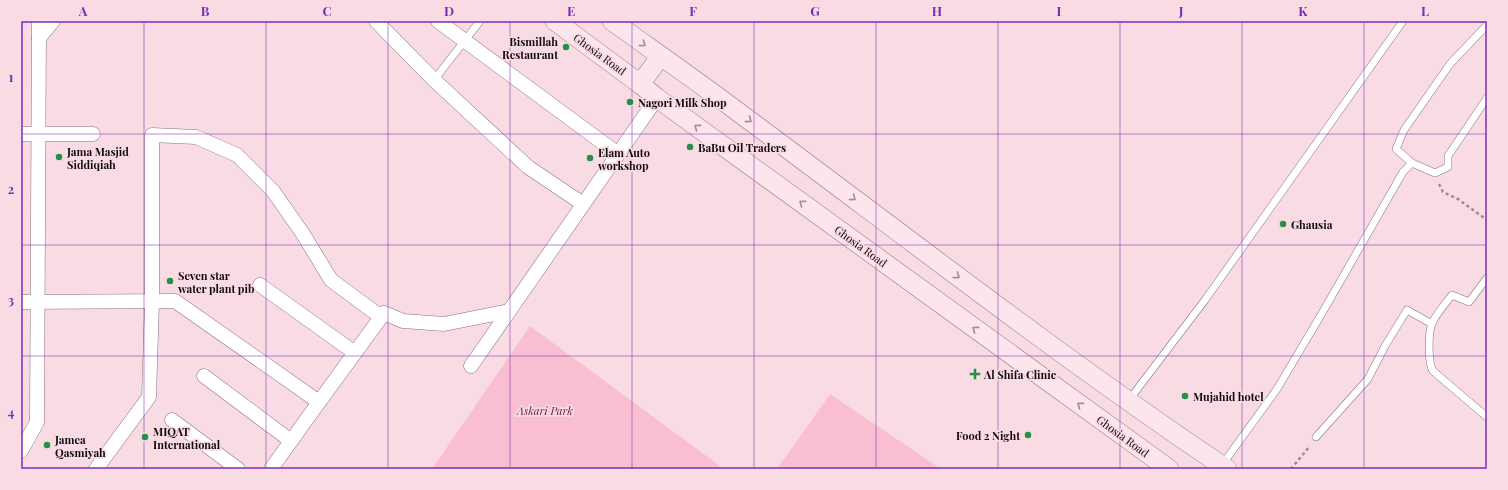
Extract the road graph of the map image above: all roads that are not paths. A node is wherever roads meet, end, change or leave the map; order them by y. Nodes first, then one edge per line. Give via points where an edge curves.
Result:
1 (39, 21) edge
2 (53, 21) edge
3 (376, 21) edge
4 (438, 21) edge
5 (480, 21) edge
6 (555, 21) edge
7 (612, 21) edge
8 (1403, 21) edge
9 (1487, 25) edge
10 (39, 38) junction
11 (465, 41) junction
12 (661, 56) junction
13 (434, 80) junction
14 (640, 84) junction
15 (657, 98) junction
16 (1487, 98) edge
17 (21, 134) edge
18 (39, 134) junction
19 (93, 134) dead end
20 (618, 154) junction
21 (1412, 162) junction
22 (583, 204) junction
23 (1487, 278) edge
24 (260, 285) dead end
25 (1485, 288) edge
26 (21, 302) edge
27 (37, 302) junction
28 (152, 302) junction
29 (509, 311) junction
30 (381, 317) junction
31 (1432, 324) junction
32 (355, 352) junction
33 (471, 366) dead end
34 (204, 376) dead end
35 (1128, 401) junction
36 (318, 402) junction
37 (1487, 418) edge
38 (172, 420) dead end
39 (1316, 437) road end
40 (291, 441) junction
41 (21, 451) edge
42 (1224, 467) edge
43 (96, 469) edge
44 (238, 469) edge
45 (271, 469) edge
46 (1169, 469) edge

1 - 10 street
2 - 10 street
3 - 13 street
4 - 11 street
5 - 11 lane
6 - 14 main road, Ghosia Road
7 -> 12 main road
8 - 35 lane via 1209,294
9 - 21 lane via 1450,64 1404,130 1396,149
10 - 18 street
11 - 13 lane
11 - 20 street
12 - 14 main road
12 -> 35 main road
13 - 22 street via 528,168
14 - 15 main road, Ghosia Road
15 - 20 street
46 -> 15 main road, Ghosia Road
16 - 21 lane via 1448,156 1448,167 1435,173
17 - 18 street
18 - 19 street
18 - 27 street
20 - 22 street
21 - 42 lane via 1403,172 1277,389
22 - 29 street
23 - 25 lane
24 - 32 street
25 - 31 lane via 1469,302 1452,295
26 - 27 street
27 - 28 street
27 - 41 street via 37,422
28 - 30 street via 152,135 196,137 237,155 273,191 331,280
28 - 36 street via 175,302
28 - 43 street via 150,397
29 - 30 street via 444,324 403,321 384,313
29 - 33 street
30 - 32 street
31 - 37 lane via 1430,368
31 - 39 lane via 1407,310 1368,379
32 - 36 street
34 - 40 street
35 - 42 main road
36 - 40 street
38 - 44 street
40 - 45 street

